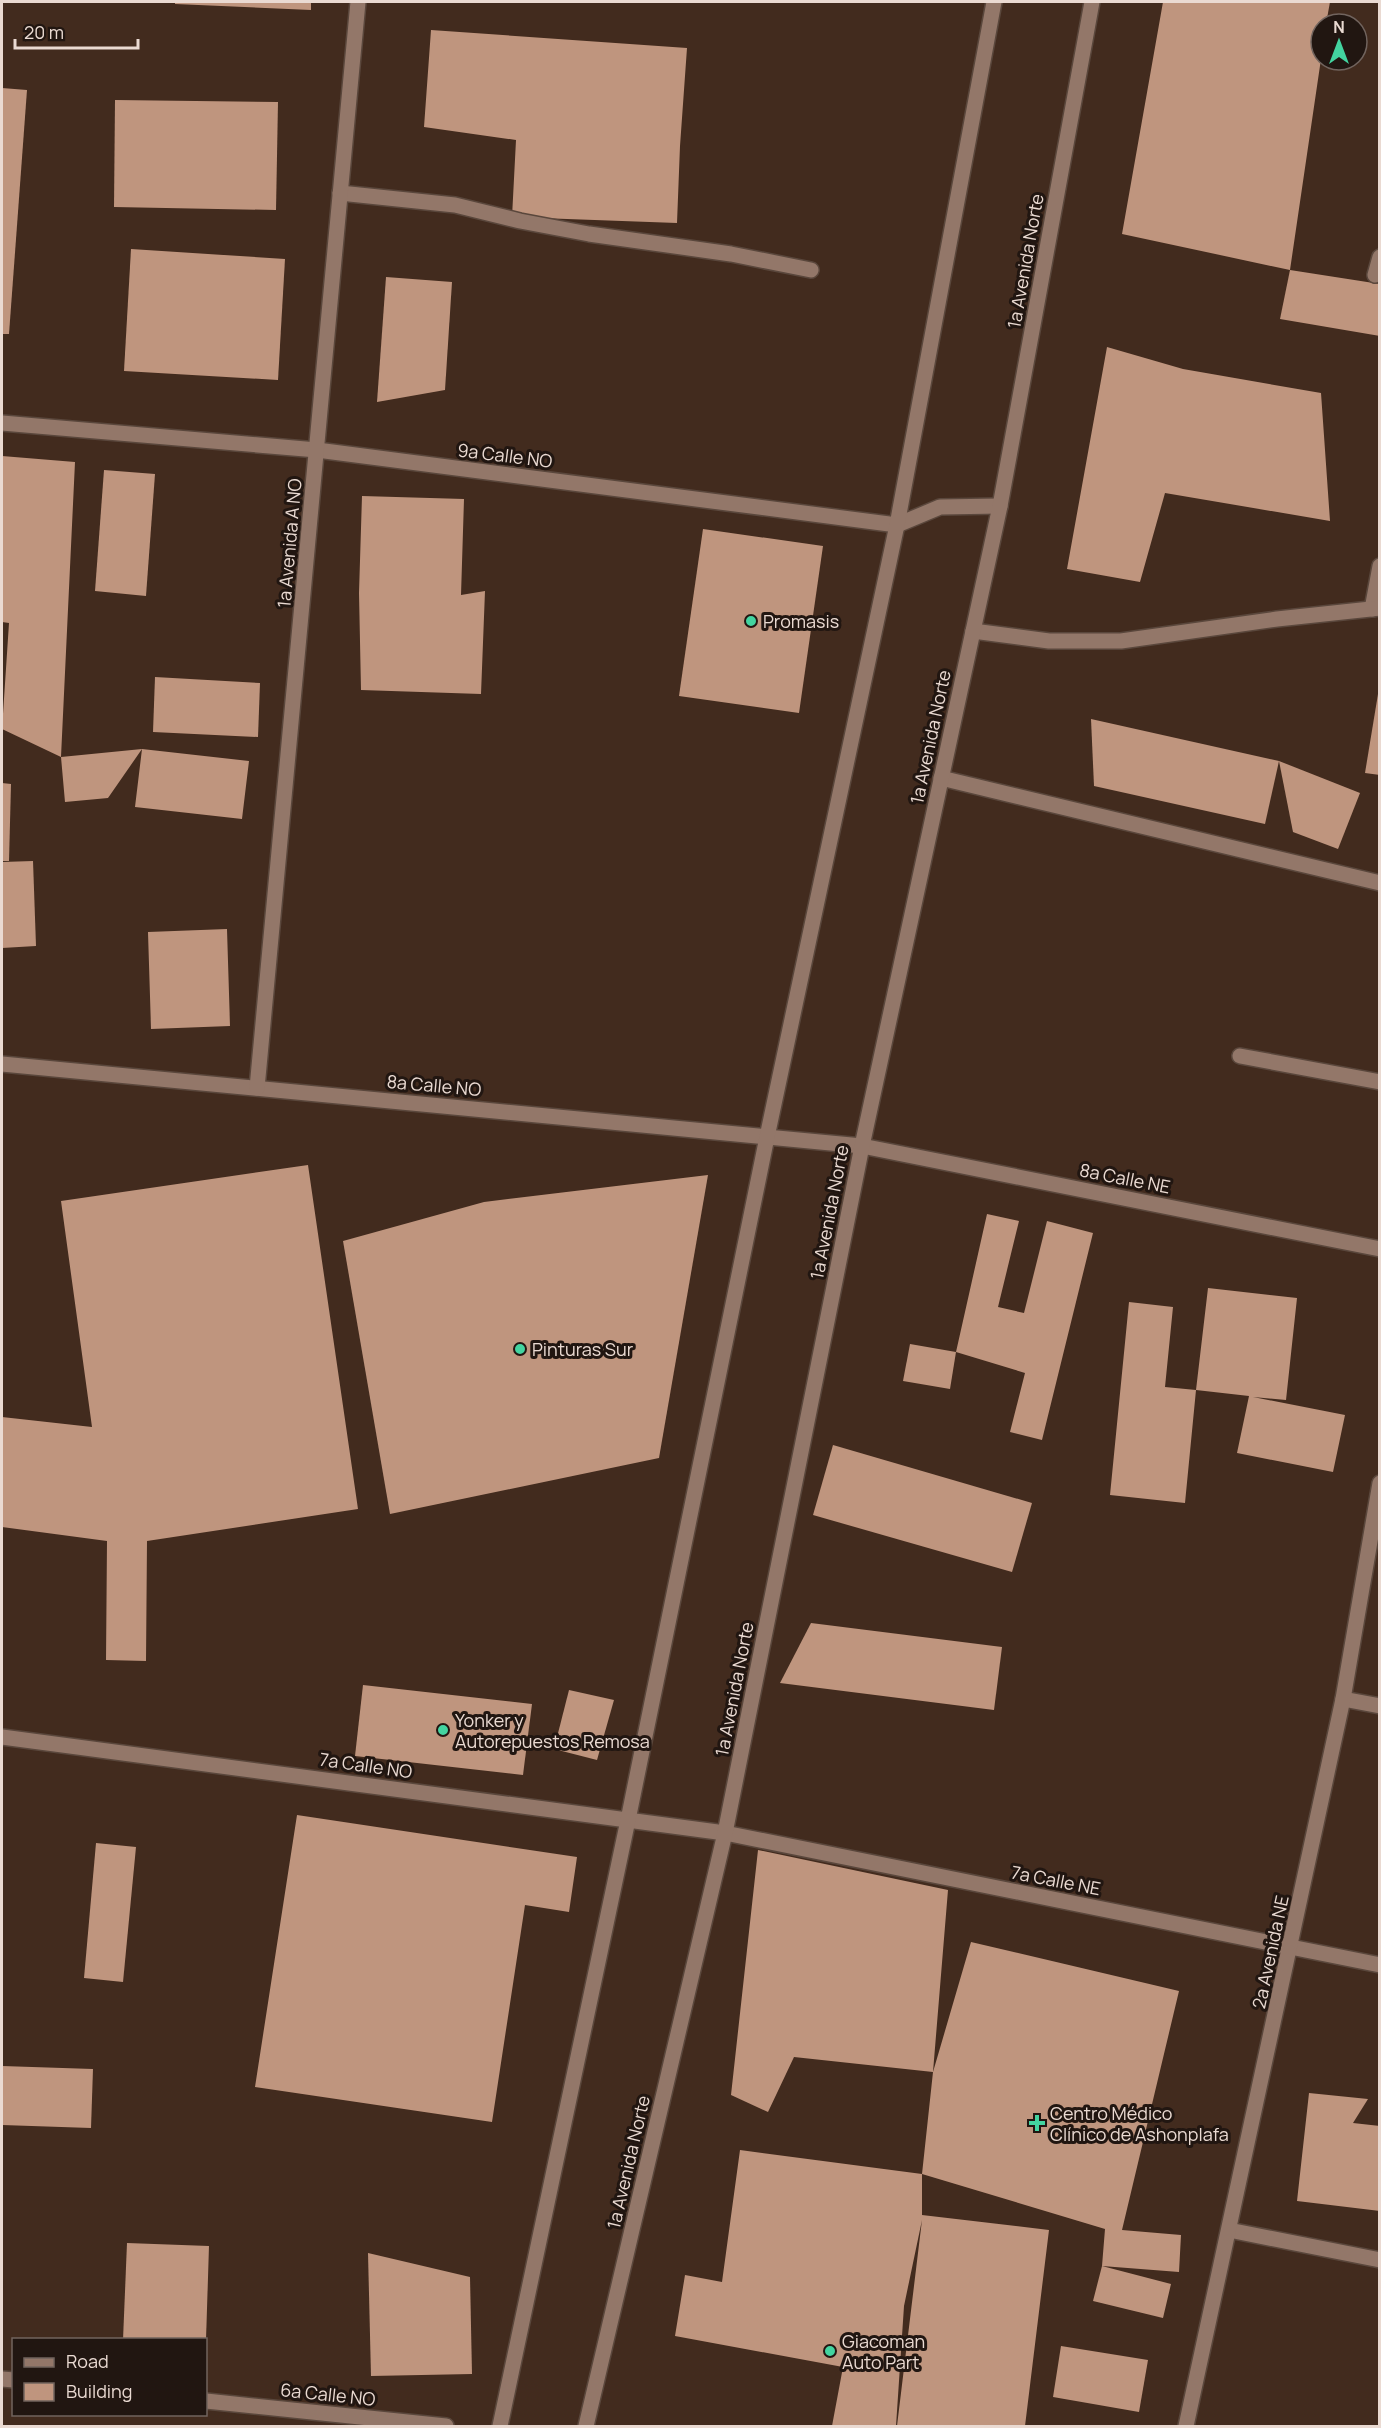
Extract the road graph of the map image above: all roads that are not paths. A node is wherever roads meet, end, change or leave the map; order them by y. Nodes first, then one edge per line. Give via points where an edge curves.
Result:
1 (358, 2) edge
2 (994, 2) edge
3 (1092, 2) edge
4 (340, 193) junction
5 (1380, 256) edge
6 (811, 270) dead end
7 (1376, 275) dead end
8 (2, 423) edge
9 (317, 450) junction
10 (1000, 506) junction
11 (897, 525) junction
12 (1380, 566) edge
13 (1376, 609) edge
14 (973, 631) junction
15 (941, 778) junction
16 (1380, 883) edge
17 (1240, 1056) dead end
18 (2, 1064) edge
19 (1380, 1082) edge
20 (257, 1088) junction
21 (767, 1137) junction
22 (862, 1146) junction
23 (1380, 1249) edge
24 (1379, 1486) edge
25 (1343, 1699) junction
26 (1380, 1706) edge
27 (2, 1737) edge
28 (628, 1820) junction
29 (725, 1833) junction
30 (1291, 1947) junction
31 (1380, 1965) edge
32 (1229, 2230) junction
33 (1380, 2260) edge
34 (207, 2401) edge
35 (446, 2427) edge
36 (500, 2427) edge
37 (585, 2427) edge
38 (1186, 2427) edge

1 - 4 street, 1a Avenida A NO
2 - 11 street
3 - 10 street, 1a Avenida Norte
4 - 6 street via 455,205 589,234
4 - 9 street, 1a Avenida A NO
5 - 7 street
8 - 9 street, 9a Calle NO
9 - 11 street, 9a Calle NO
9 - 20 street, 1a Avenida A NO
10 - 11 street via 940,507
10 - 14 street, 1a Avenida Norte
11 - 21 street
12 - 13 street
13 - 14 street via 1121,641 1049,641
14 - 15 street, 1a Avenida Norte
15 - 16 street
15 - 22 street, 1a Avenida Norte
17 - 19 street
18 - 20 street, 8a Calle NO
20 - 21 street, 8a Calle NO
21 - 22 street, 8a Calle NO
21 - 28 street
22 - 23 street, 8a Calle NE
22 - 29 street, 1a Avenida Norte
24 - 25 street, 2a Avenida NE
25 - 26 street
25 - 30 street, 2a Avenida NE
27 - 28 street, 7a Calle NO
28 - 29 street, 7a Calle NO
28 - 36 street
29 - 30 street, 7a Calle NE
29 - 37 street, 1a Avenida Norte
30 - 31 street, 7a Calle NE
30 - 32 street, 2a Avenida NE
32 - 33 street
32 - 38 street, 2a Avenida NE
34 - 35 street, 6a Calle NO

